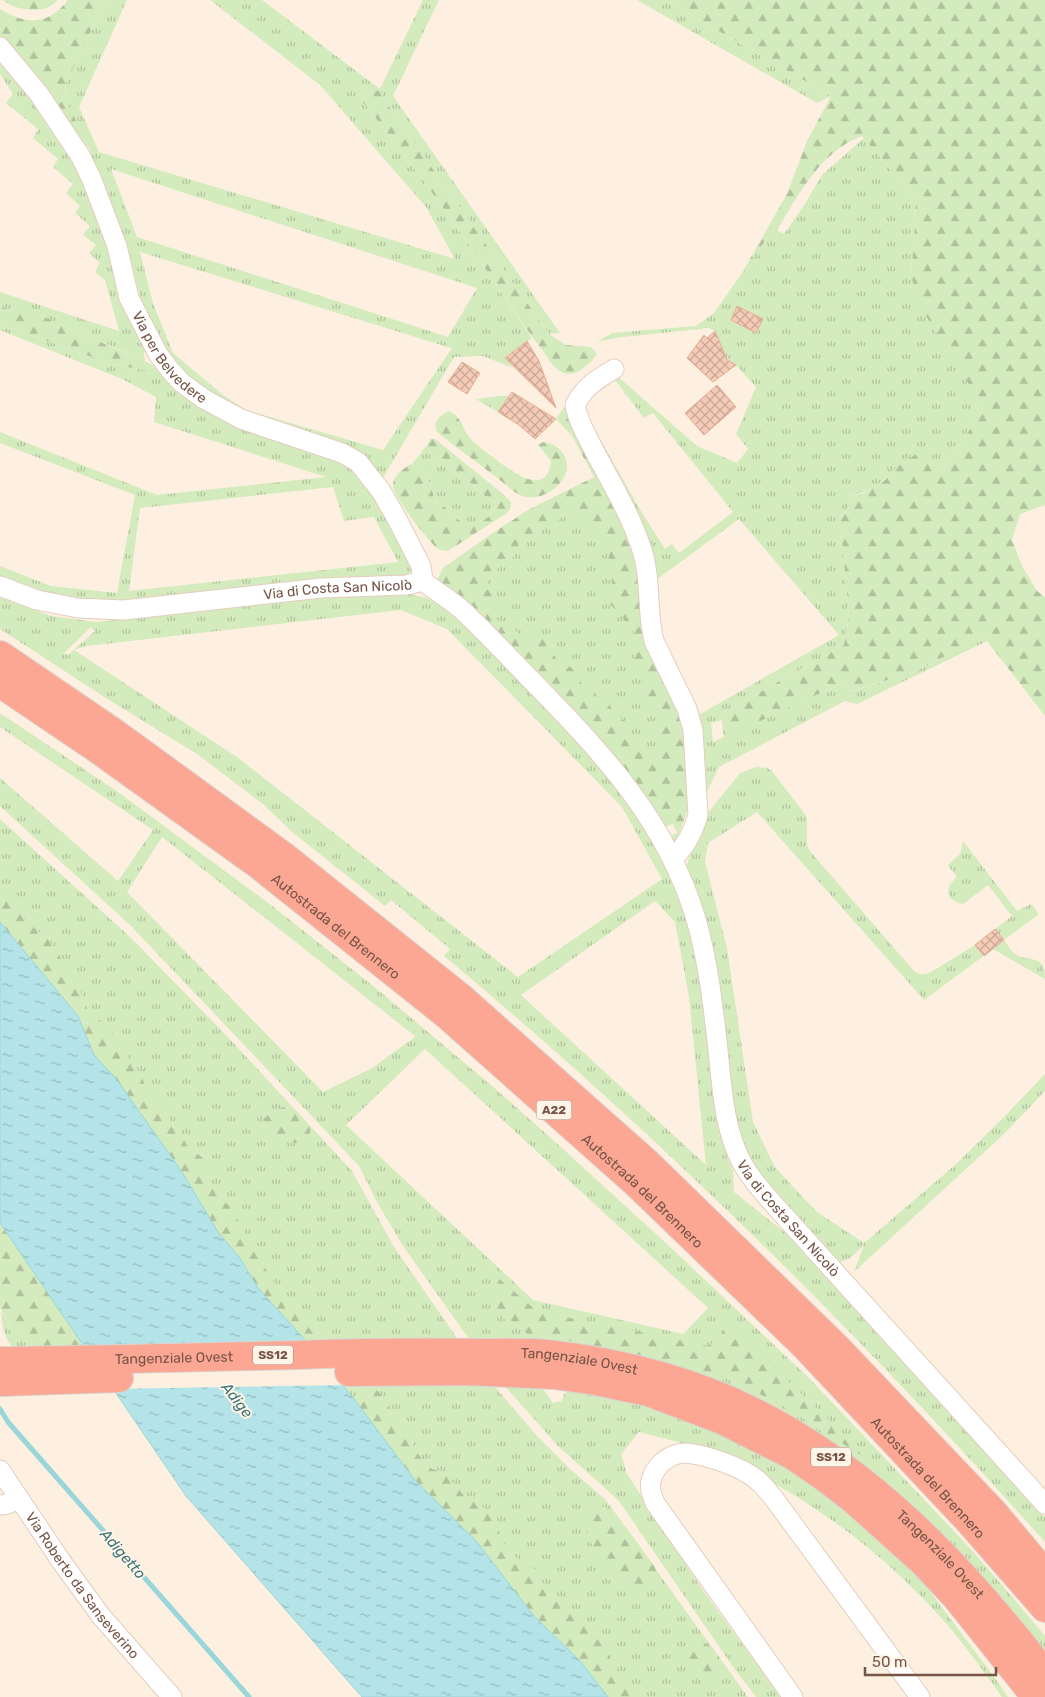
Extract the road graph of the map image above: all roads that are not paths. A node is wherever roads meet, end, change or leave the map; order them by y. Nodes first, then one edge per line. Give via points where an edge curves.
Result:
1 (0, 47) edge
2 (614, 369) dead end
3 (423, 581) junction
4 (0, 586) edge
5 (0, 655) edge
6 (0, 684) edge
7 (673, 859) junction
8 (0, 1362) edge
9 (544, 1364) junction
10 (0, 1382) edge
11 (0, 1470) edge
12 (19, 1498) junction
13 (1045, 1504) edge
14 (0, 1505) edge
15 (922, 1561) junction
16 (1045, 1574) edge
17 (1045, 1608) edge
18 (1045, 1674) edge
19 (172, 1697) edge
20 (793, 1697) edge
21 (920, 1697) edge
22 (1016, 1697) edge
23 (1036, 1697) edge

1 - 3 street, Via per Belvedere via 39,94 81,157 117,246 129,298 158,354 170,370 204,399 241,419 342,453 358,462 397,518 421,566
2 - 7 street via 583,390 575,405 642,547 648,570 654,642 687,709 693,730 698,815 688,841
3 - 4 street, Via di Costa San Nicolò via 406,585 321,588 124,610 78,608 37,600
3 - 7 street, Via di Costa San Nicolò via 461,610 560,709 617,772 638,800
5 - 16 highway, Autostrada del Brennero / A22 via 116,734 282,855 460,997 647,1163 836,1347 993,1512
6 - 17 highway, Autostrada del Brennero / A22 via 99,750 259,865 447,1015 634,1182 805,1346 968,1520
7 - 13 street, Via di Costa San Nicolò via 695,916 709,974 728,1126 742,1163 777,1208
8 - 9 highway, Tangenziale Ovest / SS12 via 415,1352
9 - 10 highway, Tangenziale Ovest / SS12 via 466,1371
9 - 15 highway, Tangenziale Ovest / SS12 via 596,1381 648,1392 722,1420 792,1455 854,1500
9 - 18 highway, Tangenziale Ovest / SS12 via 620,1366 676,1380 714,1394 788,1430 878,1493 941,1551
11 - 12 street, Via Roberto da Sanseverino
12 - 14 street
12 - 19 street, Via Roberto da Sanseverino via 101,1616
15 - 22 highway
15 - 23 highway, Tangenziale Ovest / SS12 via 956,1596
20 - 21 street via 655,1503 650,1482 660,1465 676,1454 685,1453 732,1465 756,1478

